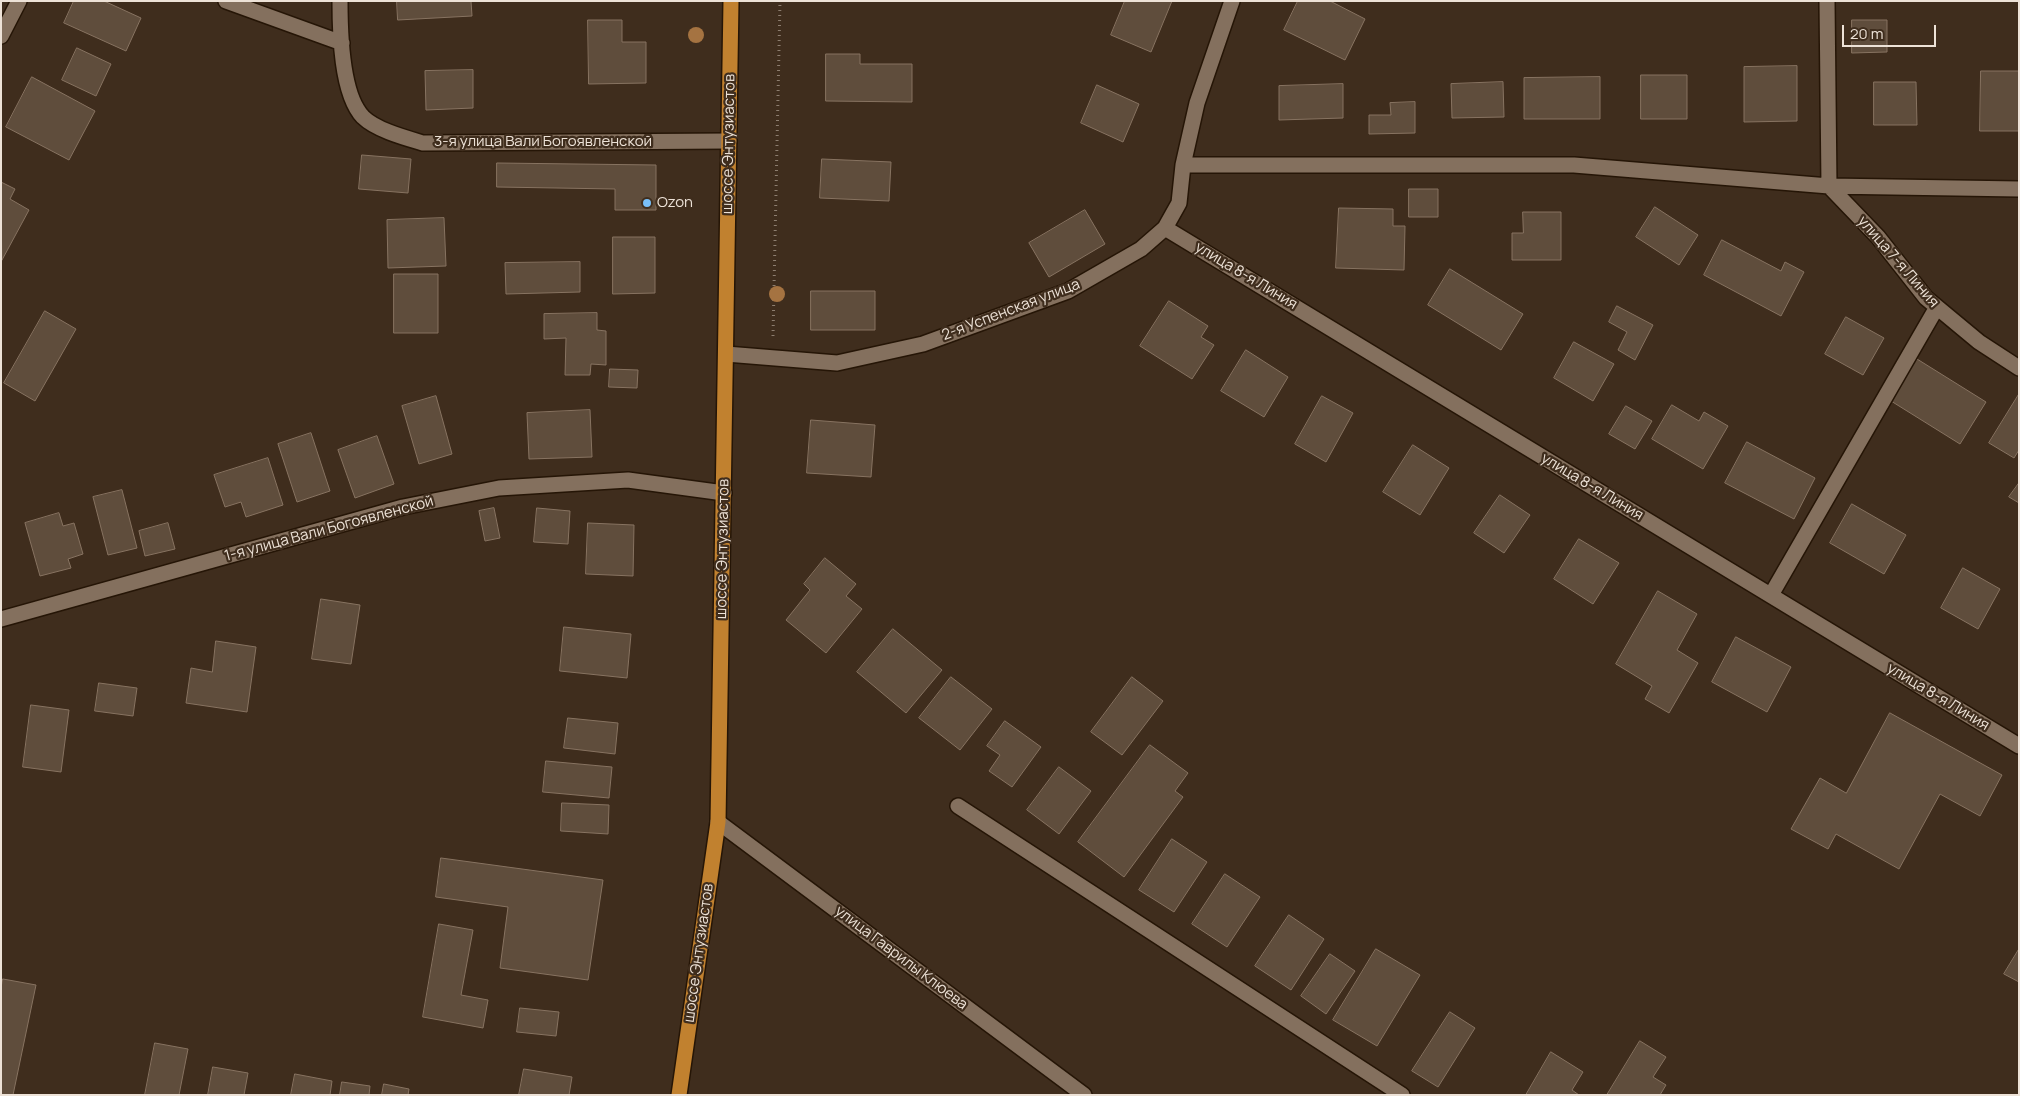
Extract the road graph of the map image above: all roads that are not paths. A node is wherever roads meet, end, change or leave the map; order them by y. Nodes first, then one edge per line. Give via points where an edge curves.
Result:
1 (19, 1) edge
2 (226, 1) edge
3 (340, 1) edge
4 (731, 1) edge
5 (1232, 1) edge
6 (1827, 1) edge
7 (1, 36) edge
8 (342, 43) junction
9 (729, 141) junction
10 (1183, 165) junction
11 (1828, 186) junction
12 (2019, 189) edge
13 (1165, 228) junction
14 (1937, 307) junction
15 (726, 354) junction
16 (2019, 368) edge
17 (724, 492) junction
18 (1771, 595) junction
19 (1, 619) edge
20 (2019, 746) edge
21 (958, 806) dead end
22 (718, 822) junction
23 (679, 1095) edge
24 (1084, 1095) edge
25 (1402, 1095) edge

1 - 7 street
2 - 8 street
3 - 8 street, 3-я улица Вали Богоявленской
4 - 9 main road, шоссе Энтузиастов
5 - 10 street, 2-я Успенская улица via 1197,103
6 - 11 street
8 - 9 street, 3-я улица Вали Богоявленской via 350,92 364,117 386,131 423,143
9 - 15 main road, шоссе Энтузиастов
10 - 11 street via 1574,165
10 - 13 street, 2-я Успенская улица via 1179,202
11 - 12 street
11 - 14 street, улица 7-я Линия via 1878,237 1926,298
13 - 15 street, 2-я Успенская улица via 1141,249 1068,291 923,344 837,363
13 - 18 street, улица 8-я Линия
14 - 16 street, улица 7-я Линия
14 - 18 street
15 - 17 main road, шоссе Энтузиастов
17 - 19 street, 1-я улица Вали Богоявленской via 628,480 499,488 403,507
17 - 22 main road, шоссе Энтузиастов
18 - 20 street, улица 8-я Линия
21 - 25 street
22 - 23 main road, шоссе Энтузиастов
22 - 24 street, улица Гаврилы Клюева

